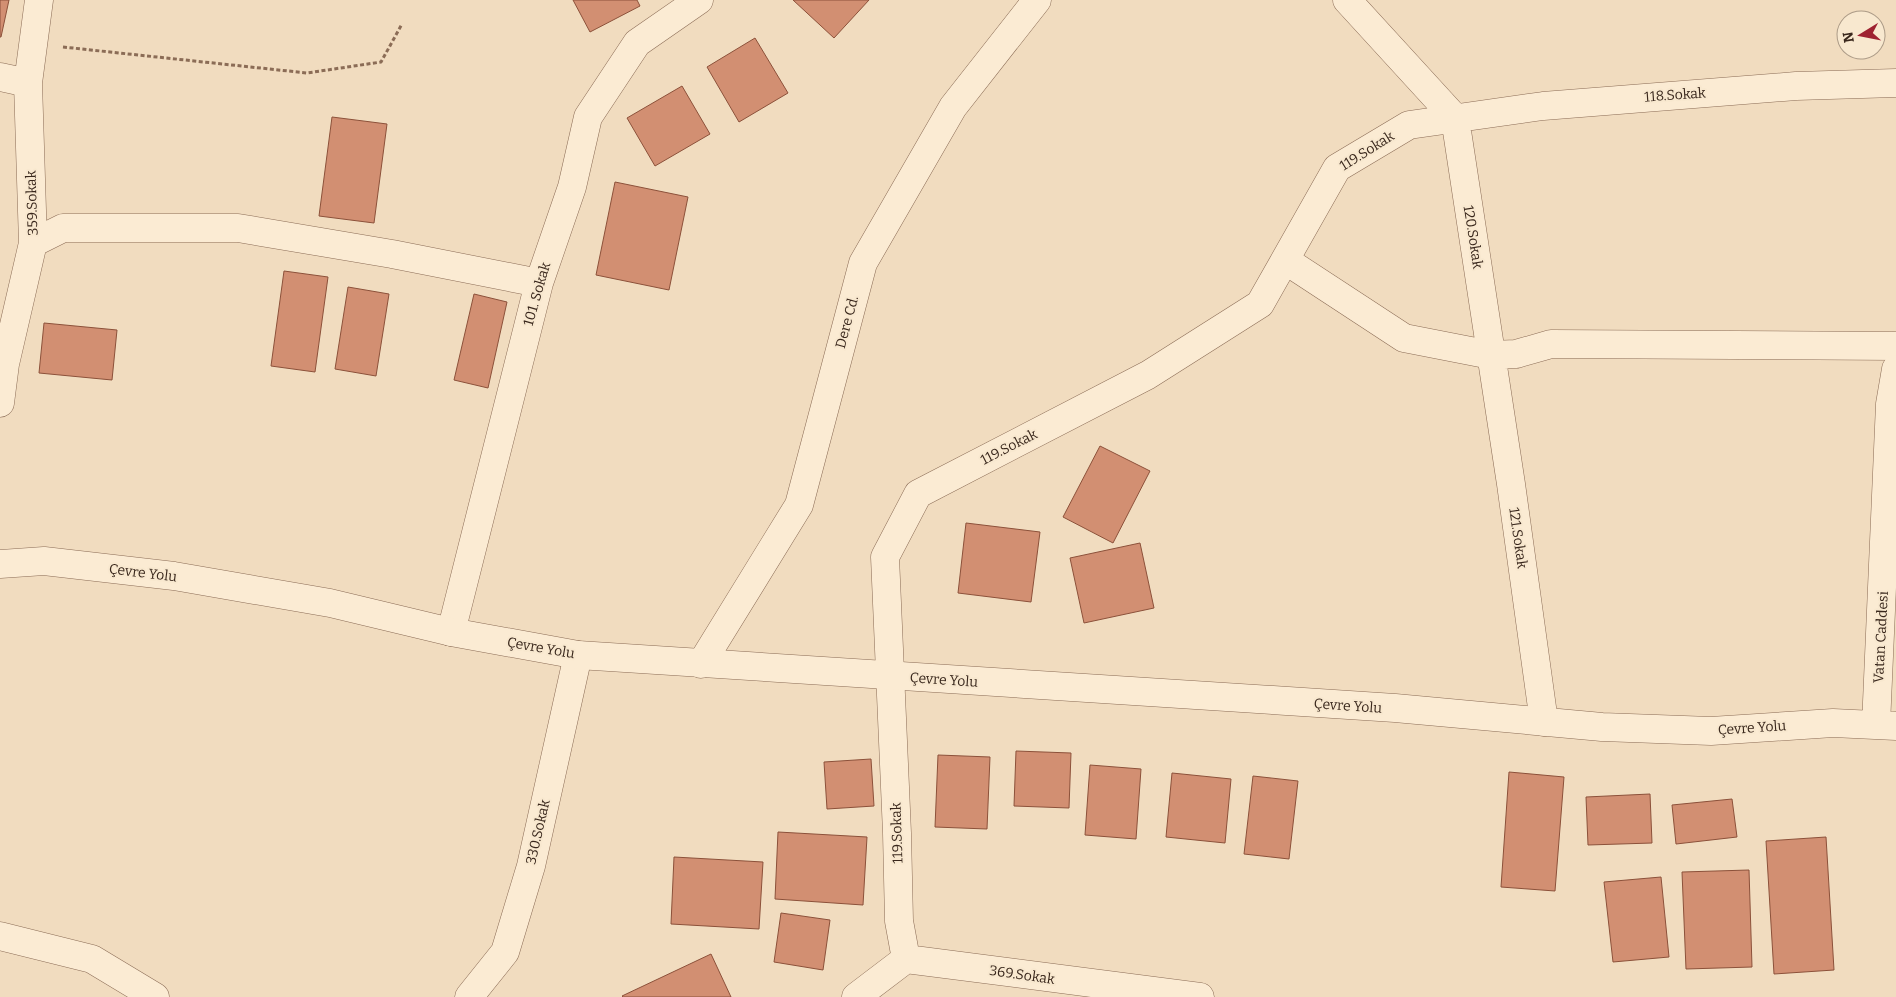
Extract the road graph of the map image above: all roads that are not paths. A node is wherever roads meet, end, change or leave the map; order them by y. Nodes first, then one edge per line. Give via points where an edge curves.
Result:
1 (39, 0) edge
2 (699, 0) edge
3 (1037, 0) edge
4 (1347, 0) edge
5 (0, 77) edge
6 (28, 83) junction
7 (1896, 83) edge
8 (1455, 118) junction
9 (33, 243) junction
10 (1285, 260) junction
11 (539, 283) junction
12 (1896, 346) edge
13 (1491, 355) junction
14 (1896, 369) edge
15 (0, 403) edge
16 (0, 564) edge
17 (452, 632) junction
18 (578, 655) junction
19 (701, 664) junction
20 (891, 677) junction
21 (1544, 722) junction
22 (1886, 726) edge
23 (0, 936) edge
24 (906, 959) junction
25 (1095, 991) edge
26 (155, 997) edge
27 (469, 997) edge
28 (856, 997) edge
29 (1200, 997) edge

1 - 6 street, 359.Sokak
2 - 11 street, 101. Sokak via 637,43 588,117 572,187
3 - 19 street, Dere Cd. via 953,107 863,263 799,505
4 - 8 street
5 - 6 street
6 - 9 street, 359.Sokak
7 - 8 street, 118.Sokak via 1796,86 1543,106
8 - 10 street, 119.Sokak via 1409,125 1337,168
8 - 13 street, 120.Sokak
9 - 11 street via 63,228 238,228
9 - 15 street, 359.Sokak via 5,364
10 - 13 street via 1404,338
10 - 20 street, 119.Sokak via 1260,304 1148,375 918,494 885,557
11 - 17 street, 101. Sokak
12 - 13 street via 1552,344 1516,354
13 - 21 street, 121.Sokak
14 - 22 street, Vatan Caddesi via 1890,404
16 - 17 street, Çevre Yolu via 44,561 174,576 330,603
17 - 18 street, Çevre Yolu
18 - 19 street, Çevre Yolu
18 - 27 street, 330.Sokak via 530,866 505,952
19 - 20 street, Çevre Yolu
20 - 21 street, Çevre Yolu via 1395,708
20 - 24 street, 119.Sokak via 899,921
21 - 22 street, Çevre Yolu via 1711,731 1833,723
23 - 26 street via 92,958
24 - 25 street, 369.Sokak
24 - 28 street
25 - 29 street, 369.Sokak

